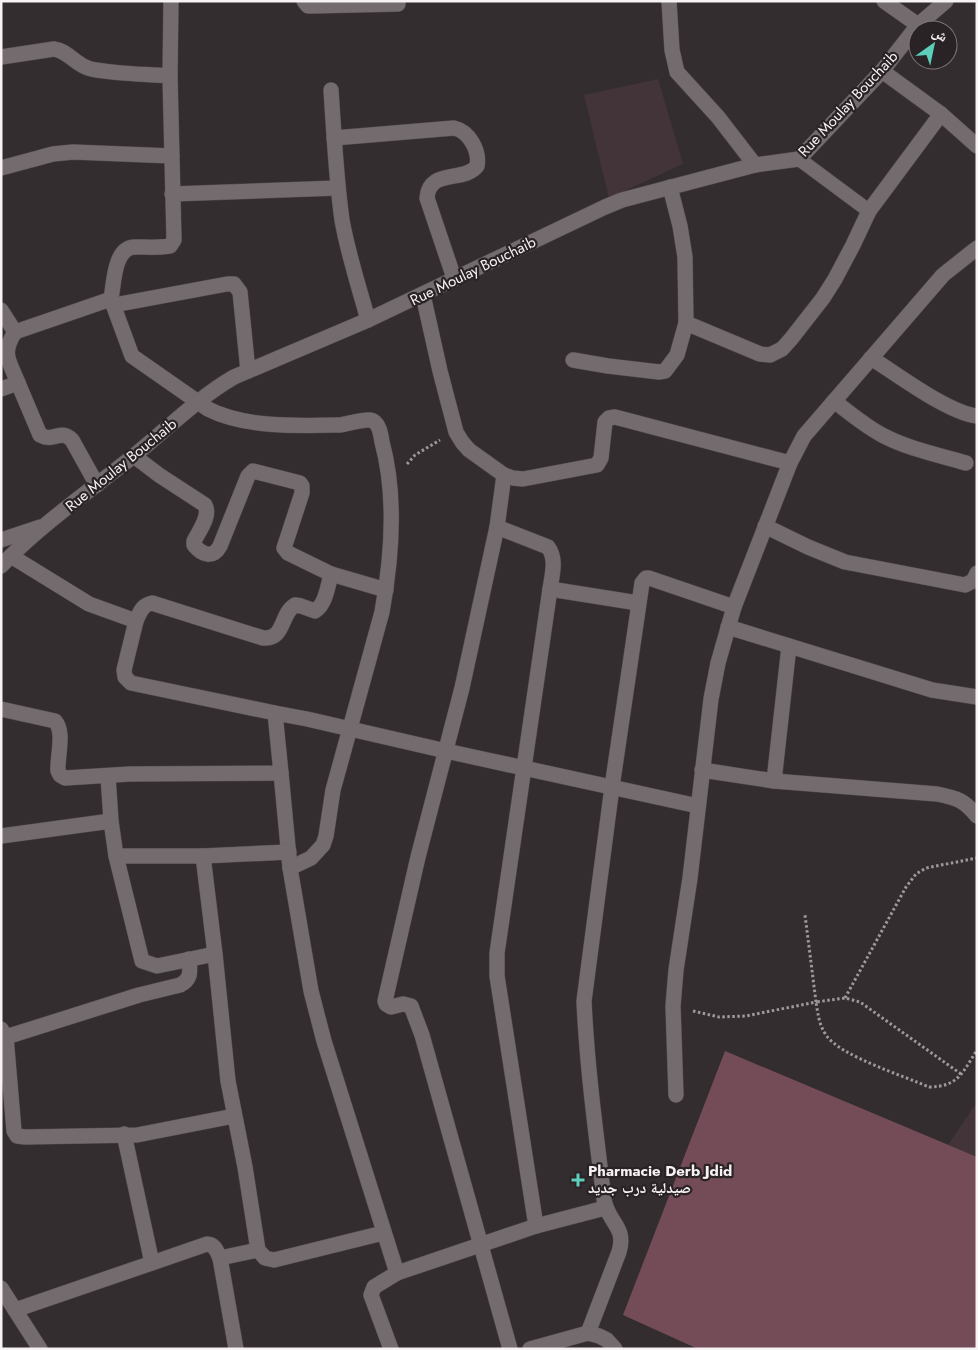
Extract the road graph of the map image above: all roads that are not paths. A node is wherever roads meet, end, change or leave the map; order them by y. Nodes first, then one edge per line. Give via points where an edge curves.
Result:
1 (171, 1) edge
2 (304, 1) edge
3 (669, 1) edge
4 (884, 1) edge
5 (946, 1) edge
6 (398, 4) dead end
7 (911, 20) edge
8 (924, 20) edge
9 (908, 38) edge
10 (1, 56) edge
11 (882, 71) junction
12 (170, 76) junction
13 (331, 90) dead end
14 (941, 114) junction
15 (334, 138) junction
16 (975, 140) edge
17 (172, 156) junction
18 (799, 159) junction
19 (755, 165) junction
20 (1, 168) edge
21 (670, 187) junction
22 (338, 188) junction
23 (172, 194) junction
24 (869, 211) junction
25 (977, 248) edge
26 (454, 278) junction
27 (423, 295) junction
28 (113, 302) junction
29 (1, 310) edge
30 (368, 320) junction
31 (686, 323) junction
32 (15, 332) junction
33 (871, 358) junction
34 (573, 360) dead end
35 (248, 371) junction
36 (18, 383) junction
37 (1, 389) edge
38 (834, 401) junction
39 (198, 402) junction
40 (977, 416) edge
41 (134, 456) junction
42 (790, 463) junction
43 (966, 463) dead end
44 (504, 475) junction
45 (96, 485) junction
46 (48, 524) junction
47 (497, 526) junction
48 (765, 526) junction
49 (1, 540) edge
50 (6, 561) edge
51 (977, 573) edge
52 (332, 574) junction
53 (550, 589) junction
54 (386, 590) junction
55 (638, 603) junction
56 (734, 606) junction
57 (136, 621) junction
58 (728, 627) junction
59 (789, 646) junction
60 (977, 696) edge
61 (1, 709) edge
62 (275, 713) junction
63 (348, 729) junction
64 (446, 751) junction
65 (524, 768) junction
66 (702, 770) junction
67 (280, 773) junction
68 (108, 776) junction
69 (774, 781) junction
70 (612, 787) junction
71 (698, 806) junction
72 (977, 816) edge
73 (111, 821) junction
74 (1, 836) edge
75 (290, 852) junction
76 (116, 856) junction
77 (203, 856) junction
78 (290, 868) junction
79 (215, 954) junction
80 (189, 959) junction
81 (4, 1033) edge
82 (676, 1095) dead end
83 (234, 1116) junction
84 (124, 1134) junction
85 (605, 1208) junction
86 (536, 1226) junction
87 (383, 1233) junction
88 (480, 1244) junction
89 (258, 1250) junction
90 (220, 1258) junction
91 (152, 1263) junction
92 (396, 1274) junction
93 (1, 1288) edge
94 (15, 1310) junction
95 (588, 1333) junction
96 (40, 1349) edge
97 (236, 1349) edge
98 (391, 1349) edge
99 (510, 1349) edge
100 (530, 1349) edge
101 (615, 1349) edge

1 - 12 street
2 - 6 street via 308,6
3 - 19 street via 672,50 678,72
4 - 7 street
5 - 8 street, Rue Moulay Bouchaib
9 - 11 street, Rue Moulay Bouchaib
10 - 12 street via 54,49 62,50 92,69
11 - 14 street
11 - 18 street, Rue Moulay Bouchaib
12 - 17 street
13 - 15 street
14 - 16 street
14 - 24 street
15 - 22 street
15 - 26 street via 454,128 467,134 472,141 477,166 471,171 438,180 428,190
17 - 20 street via 73,152
17 - 23 street
18 - 19 street, Rue Moulay Bouchaib
18 - 24 lane
19 - 21 street, Rue Moulay Bouchaib
21 - 26 street, Rue Moulay Bouchaib via 605,207
21 - 31 street via 685,257
22 - 23 street
22 - 30 street via 349,254
23 - 28 street via 173,243 164,247 133,247 123,251 118,260
24 - 31 street via 835,279 782,349 770,355 760,354
25 - 33 street via 943,275
26 - 27 street, Rue Moulay Bouchaib
27 - 30 street, Rue Moulay Bouchaib
27 - 44 street via 456,432 469,450
28 - 32 street
28 - 35 street via 234,284 240,292
28 - 39 street via 132,356
29 - 32 street
30 - 35 street, Rue Moulay Bouchaib
31 - 34 street via 677,355 665,371
32 - 36 street via 6,354
33 - 38 street
33 - 40 street via 954,409
35 - 39 street, Rue Moulay Bouchaib
36 - 37 street
36 - 45 street via 40,435 45,438 68,436
38 - 42 street via 804,436
38 - 43 street via 884,436
39 - 41 street, Rue Moulay Bouchaib
39 - 54 street via 218,414 247,421 310,426 370,420 375,423 387,458 391,488
41 - 45 street, Rue Moulay Bouchaib
41 - 52 street via 206,505 208,512 194,545 199,551 211,555 220,546 248,476 253,471 300,484 302,492 284,548
42 - 44 street via 615,417 605,422 601,458 597,465 523,479
42 - 48 street
44 - 47 street
45 - 46 street, Rue Moulay Bouchaib
46 - 49 street
46 - 50 street, Rue Moulay Bouchaib
47 - 53 street via 548,547 554,559
47 - 64 street
48 - 51 street via 827,555 863,566 966,585
48 - 56 street
50 - 57 street via 89,604
52 - 54 street
52 - 57 street via 318,610 295,605 278,633 269,639 152,603 142,608
53 - 55 street
53 - 65 street
54 - 63 street
55 - 56 street via 642,583 649,578
55 - 70 street
56 - 58 street
57 - 62 street via 124,670 125,677 131,682
58 - 59 street
58 - 66 street via 711,699
59 - 60 street via 932,690
59 - 69 street
61 - 68 street via 55,720 60,731 60,775 65,778
62 - 63 street
62 - 67 street
63 - 64 street
63 - 78 street via 326,836 311,858
64 - 65 street
64 - 88 street via 385,1001 392,1007 408,1004 413,1010
65 - 70 street
65 - 86 street via 498,936 497,976
66 - 69 street
66 - 71 street
67 - 68 street
67 - 75 street
68 - 73 street
69 - 72 street via 956,797
70 - 71 street
70 - 85 street via 584,1001 585,1036
71 - 82 street via 673,1006
73 - 74 street
73 - 76 street
75 - 77 street
75 - 78 street
76 - 77 street
76 - 80 street via 142,961 157,966
77 - 79 street
78 - 87 street via 311,991
79 - 80 street
79 - 83 street
80 - 81 street via 190,974 180,985
81 - 84 street via 17,1136
83 - 84 street via 149,1133
83 - 89 street via 247,1174
84 - 91 street
85 - 86 street
85 - 95 street via 620,1233 621,1244
86 - 88 street
87 - 89 street via 274,1260 265,1258
87 - 92 street
88 - 92 street
88 - 99 street
89 - 90 street
90 - 91 street via 214,1246 207,1244
90 - 97 street
91 - 94 street
92 - 98 street via 374,1287 371,1295
93 - 94 street
94 - 96 street
95 - 100 street
95 - 101 street via 607,1340

